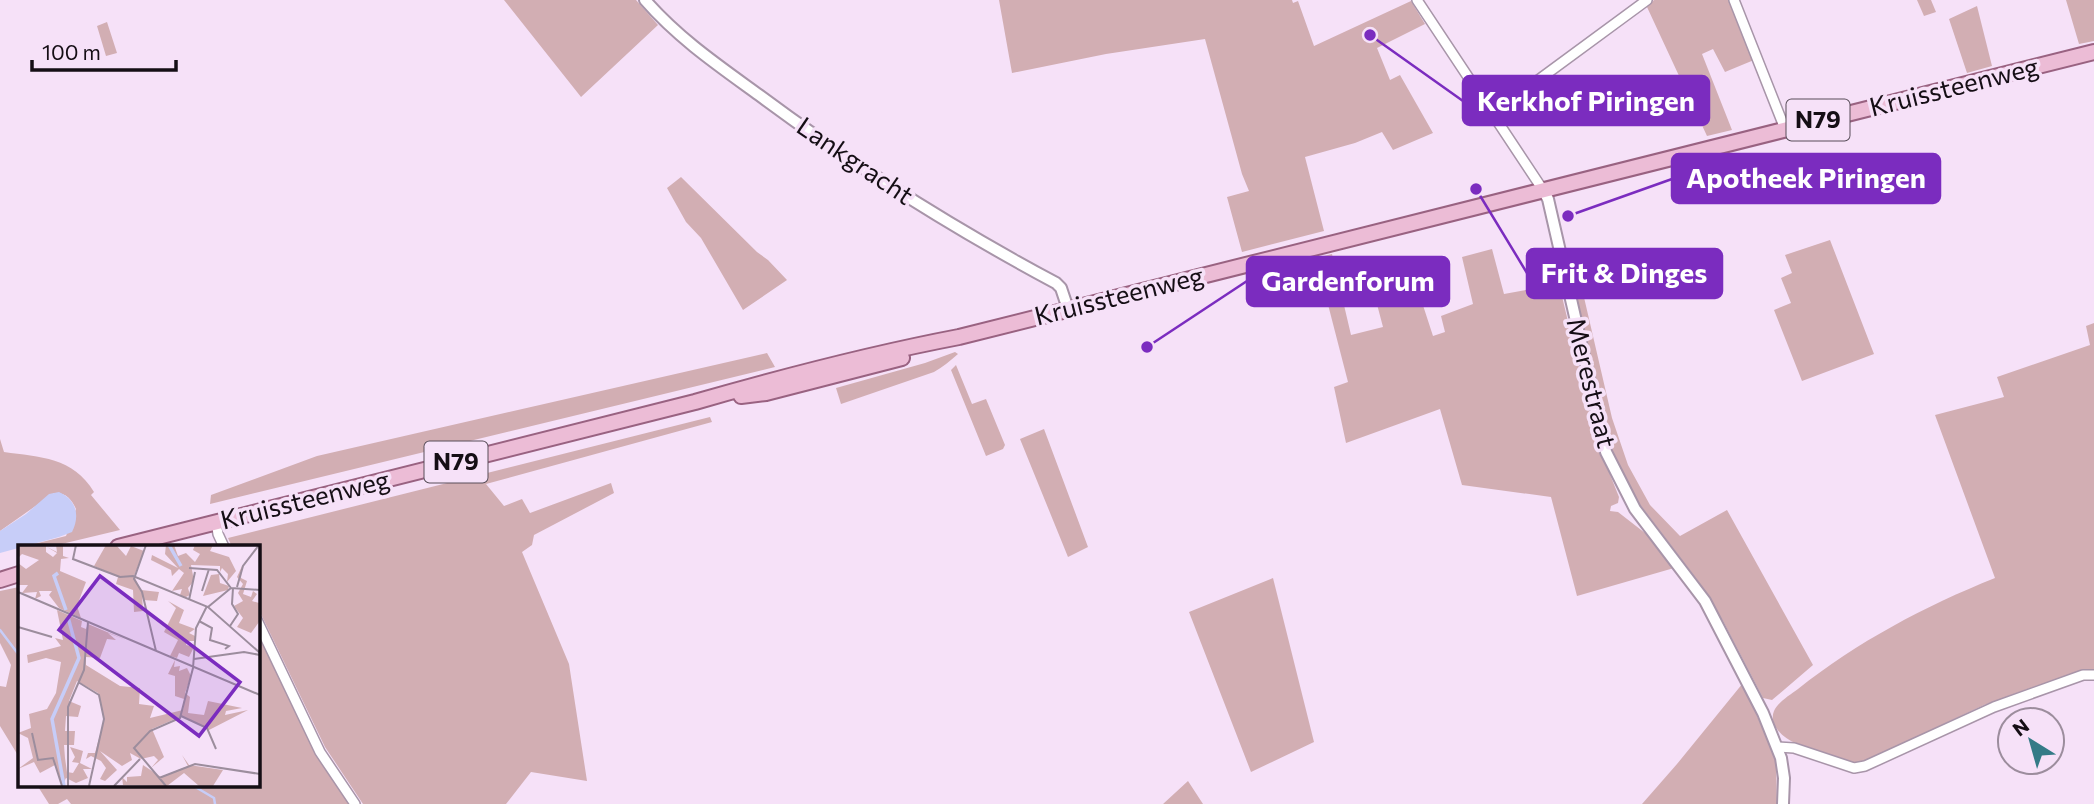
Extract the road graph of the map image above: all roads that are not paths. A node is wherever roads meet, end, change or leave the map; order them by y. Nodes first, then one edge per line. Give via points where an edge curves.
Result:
1 (645, 0) edge
2 (1417, 0) edge
3 (1647, 0) edge
4 (1734, 0) edge
5 (2094, 52) edge
6 (1492, 114) junction
7 (1785, 129) junction
8 (1543, 190) junction
9 (1068, 309) junction
10 (216, 522) junction
11 (126, 545) edge
12 (223, 545) edge
13 (18, 568) edge
14 (0, 571) edge
15 (18, 574) edge
16 (0, 580) edge
17 (259, 624) edge
18 (2094, 675) edge
19 (1777, 747) junction
20 (355, 804) edge
21 (1783, 804) edge

1 - 9 street, Lankgracht via 685,40 820,140 934,214 1056,282
2 - 6 street, Merestraat
3 - 6 street
4 - 7 street
5 - 7 main road, Kruissteenweg / N79
6 - 8 street, Merestraat
7 - 8 main road, Kruissteenweg / N79
8 - 9 main road, Kruissteenweg / N79
8 - 19 street, Merestraat via 1606,452 1635,509 1705,601
9 - 10 main road, Kruissteenweg / N79
10 - 11 main road, Kruissteenweg / N79
10 - 12 street
13 - 14 main road
15 - 16 main road
17 - 20 street via 320,752
18 - 19 street via 1994,707 1865,766 1854,768 1794,748
19 - 21 street, Merestraat via 1784,778

